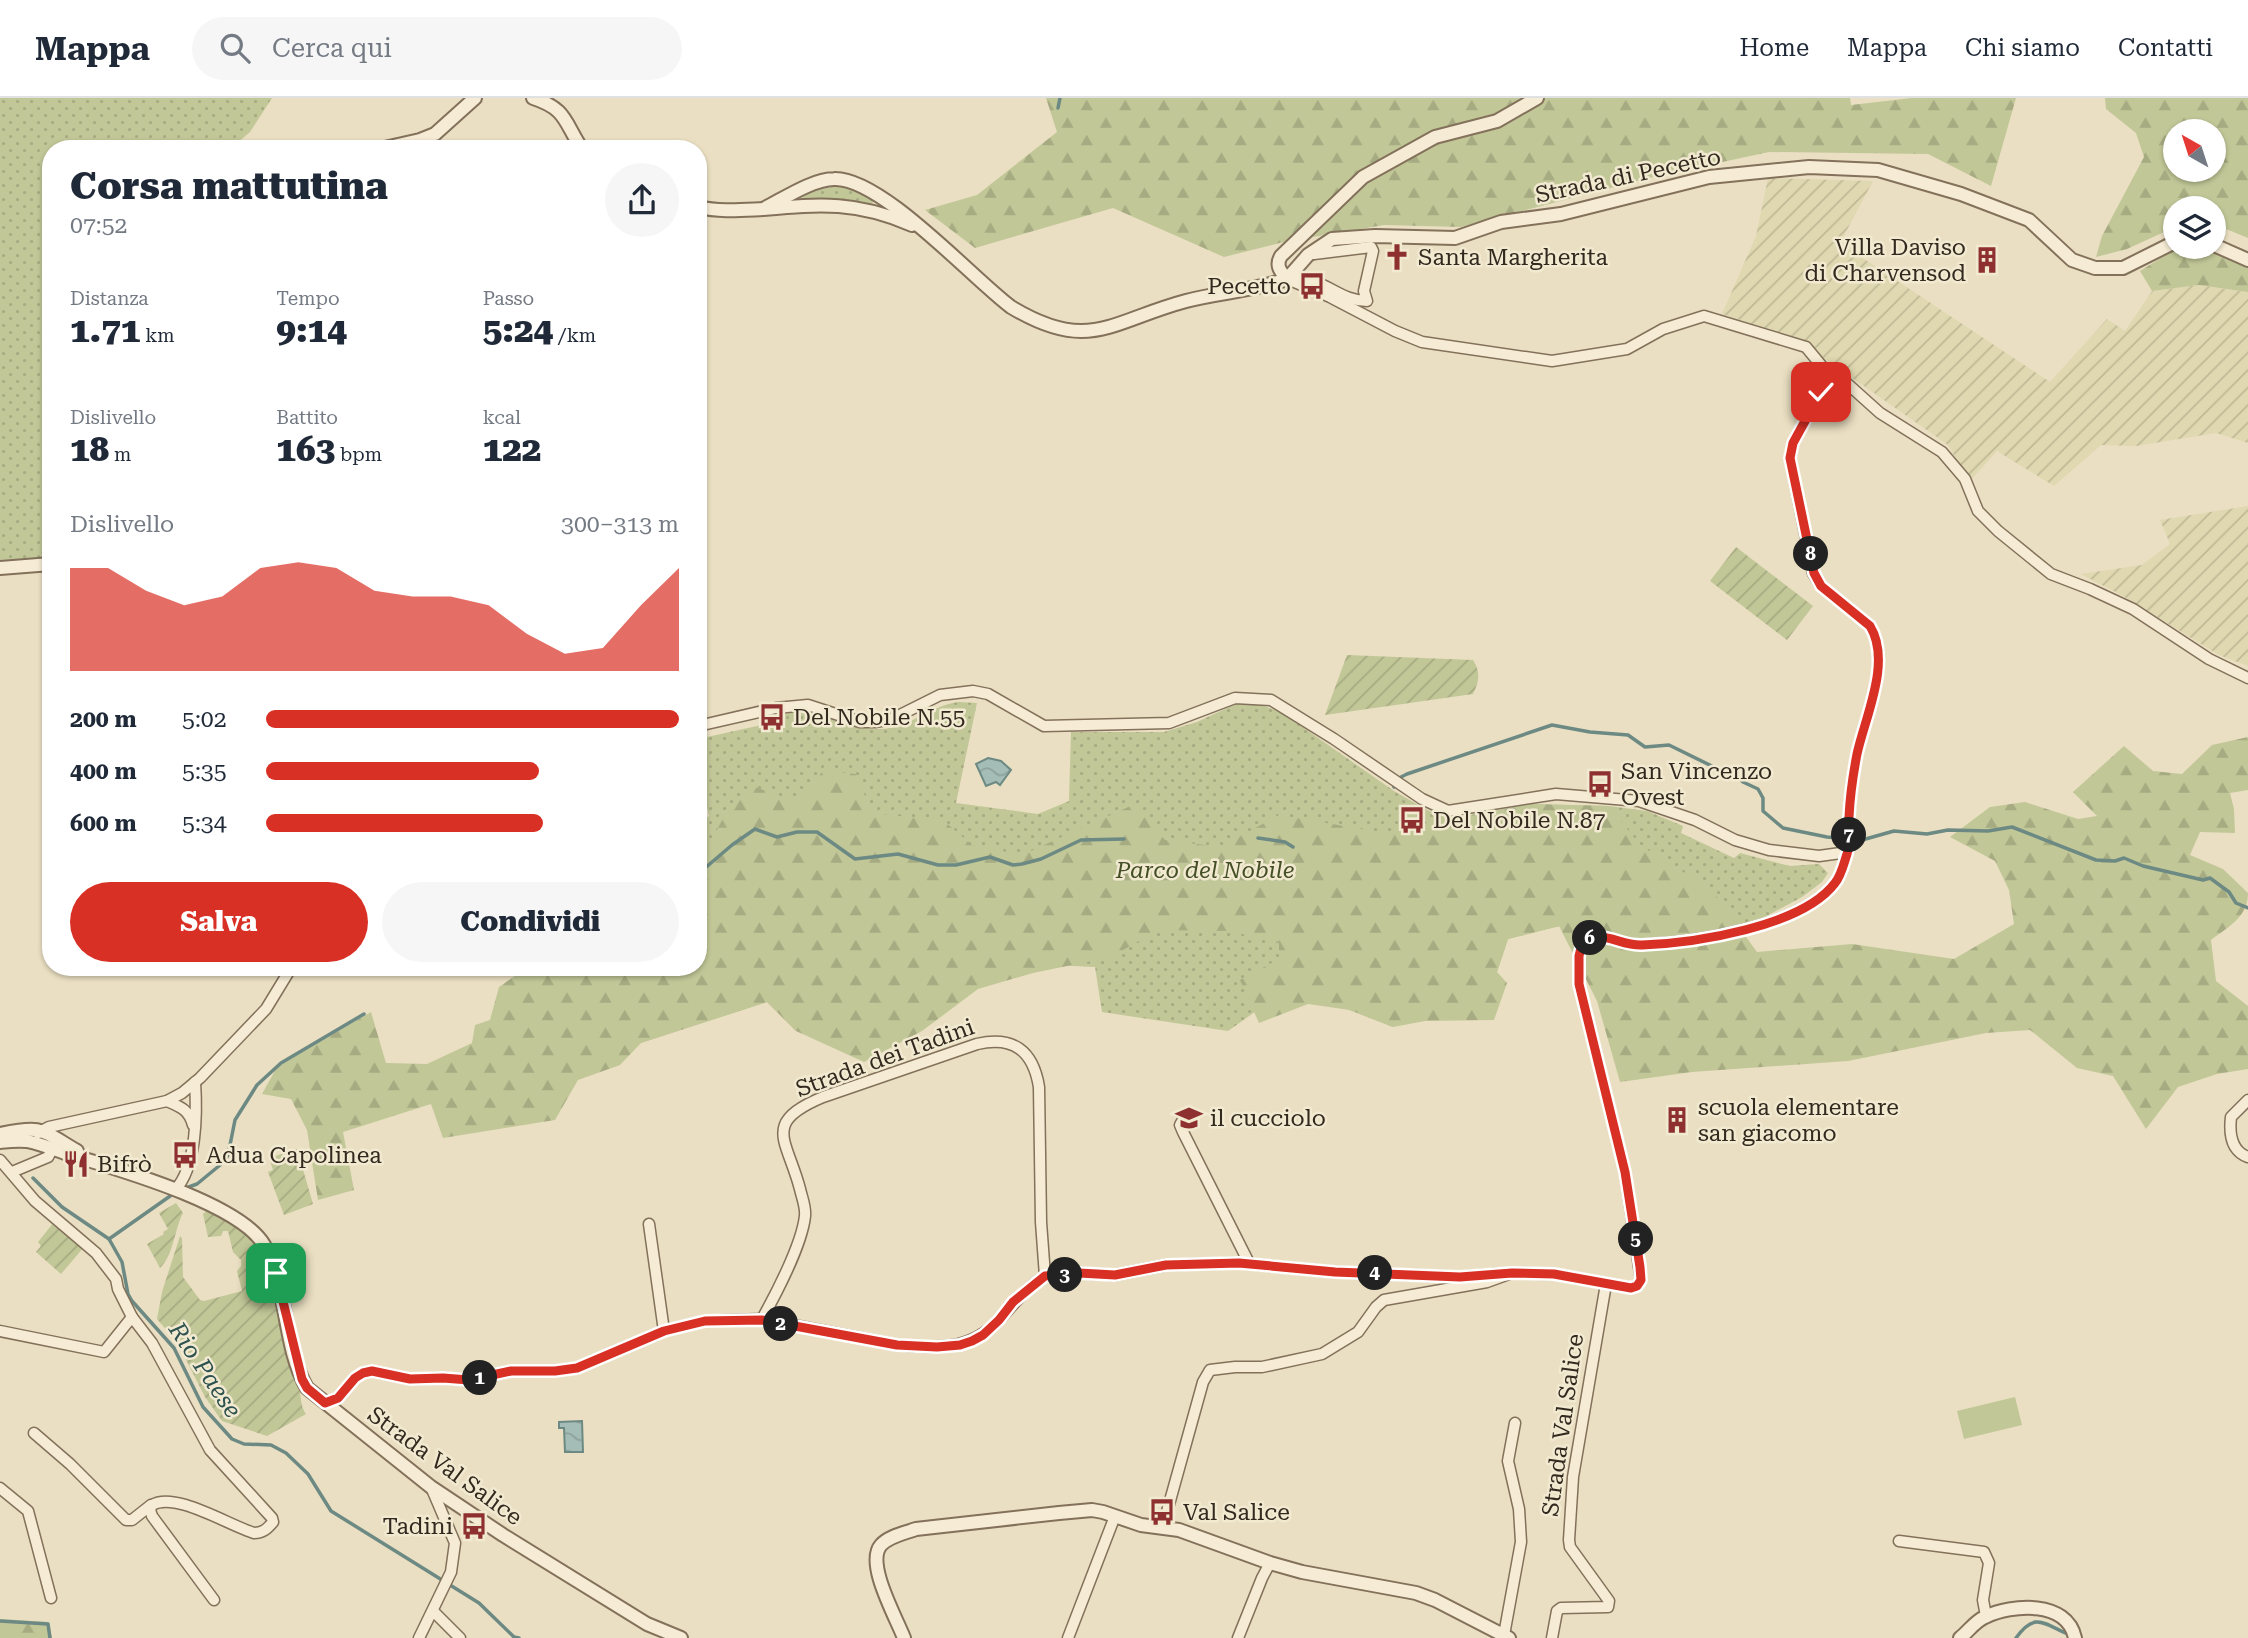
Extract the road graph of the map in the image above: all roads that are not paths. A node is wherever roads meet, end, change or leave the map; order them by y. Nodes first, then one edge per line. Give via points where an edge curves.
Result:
1 (475, 98) edge
2 (533, 98) edge
3 (1537, 98) edge
4 (420, 140) edge
5 (578, 140) edge
6 (707, 208) edge
7 (765, 208) junction
8 (922, 229) junction
9 (2163, 248) edge
10 (2226, 250) edge
11 (1308, 255) junction
12 (2248, 260) edge
13 (1287, 279) junction
14 (1825, 370) junction
15 (42, 565) edge
16 (0, 568) edge
17 (2248, 678) edge
18 (707, 724) edge
19 (1849, 843) junction
20 (285, 976) edge
21 (195, 1082) junction
22 (2248, 1100) edge
23 (167, 1101) junction
24 (1184, 1118) dead end
25 (194, 1128) junction
26 (41, 1130) junction
27 (0, 1134) edge
28 (0, 1142) edge
29 (29, 1142) junction
30 (53, 1148) junction
31 (2248, 1157) edge
32 (90, 1159) junction
33 (0, 1160) edge
34 (12, 1172) junction
35 (178, 1191) junction
36 (649, 1224) dead end
37 (1249, 1263) junction
38 (1512, 1273) junction
39 (1045, 1276) junction
40 (1606, 1284) junction
41 (131, 1317) junction
42 (762, 1320) junction
43 (0, 1331) edge
44 (664, 1331) junction
45 (325, 1403) junction
46 (1515, 1423) dead end
47 (34, 1433) dead end
48 (431, 1487) junction
49 (0, 1488) edge
50 (152, 1505) junction
51 (1115, 1516) junction
52 (1163, 1526) junction
53 (1899, 1541) dead end
54 (1270, 1563) junction
55 (51, 1598) dead end
56 (214, 1600) dead end
57 (433, 1611) junction
58 (1986, 1616) junction
59 (2074, 1635) edge
60 (1506, 1637) edge
61 (419, 1638) edge
62 (460, 1638) edge
63 (681, 1638) edge
64 (904, 1638) edge
65 (1068, 1638) edge
66 (1238, 1638) edge
67 (1552, 1638) edge
68 (1959, 1638) edge

1 - 4 street via 435,134
2 - 5 street via 562,113
3 - 13 street via 1497,121 1435,137 1363,177 1278,260
6 - 7 street
7 - 8 street via 853,206
7 - 8 street via 834,178 878,195
8 - 13 street via 1011,307 1059,330 1116,326 1188,301
9 - 11 street, Strada di Pecetto via 2123,268 2095,268 2072,260 2029,220 1961,194 1878,170 1809,167 1709,177 1561,214 1501,222 1455,238 1332,239
10 - 12 street
11 - 13 street, Strada di Pecetto
11 - 13 street via 1371,247 1364,291 1367,301 1303,278
13 - 14 street via 1422,342 1552,361 1627,349 1663,329 1704,316 1806,347
14 - 17 street via 1841,378 1880,413 1942,452 1965,479 1978,511 2051,574 2133,609 2209,659
14 - 19 street via 1821,392 1793,443 1790,458 1814,573 1821,586 1870,626 1878,649 1876,688 1857,752 1851,792
15 - 16 street
18 - 19 street via 808,705 860,722 875,722 892,719 940,695 973,691 988,694 1044,726 1169,723 1236,698 1271,700 1422,799 1448,811 1556,794 1639,801 1769,850 1819,856
19 - 40 street via 1836,883 1818,899 1779,919 1679,942 1638,945 1599,936 1582,944 1579,984 1625,1172 1641,1280 1631,1288
20 - 21 street via 266,1009
21 - 23 street
21 - 25 street
22 - 31 street via 2231,1117 2230,1127 2237,1150
23 - 25 street via 185,1109
23 - 26 street
24 - 37 street via 1183,1132
25 - 35 street via 189,1162
26 - 27 street
26 - 29 street
26 - 32 street, Strada Val Salice
28 - 29 street, Strada Val Salice
29 - 30 street, Strada Val Salice
30 - 32 street, Strada Val Salice
30 - 34 street via 48,1157
32 - 35 street, Strada Val Salice
33 - 34 street
34 - 41 street via 35,1201 96,1253 116,1279
35 - 45 street, Strada Val Salice via 232,1217 264,1244 276,1273 302,1379
36 - 44 street
37 - 38 street via 1460,1277
37 - 39 street
38 - 40 street via 1554,1274
38 - 52 street via 1487,1282 1384,1300 1357,1332 1322,1354 1262,1367 1210,1370
39 - 42 street via 983,1335 960,1345 897,1345
39 - 42 street, Strada dei Tadini via 1036,1071 1020,1049 992,1040 823,1097 803,1105 785,1121 781,1132 805,1216 777,1293
40 - 67 street, Strada Val Salice via 1573,1477 1569,1540 1609,1601 1608,1607 1556,1611
41 - 43 street via 104,1352
41 - 50 street via 152,1343 210,1450 273,1521 262,1533 254,1534 180,1502
42 - 44 street via 705,1321
44 - 45 street via 577,1368 511,1371 469,1380 410,1379 372,1371 355,1378 338,1398
45 - 48 street, Strada Val Salice
46 - 60 street, Strada Val Salice via 1508,1461 1521,1542
47 - 50 street via 125,1520
48 - 57 street via 455,1542 451,1572
48 - 63 street, Strada Val Salice via 580,1584 647,1624
49 - 55 street via 28,1511
50 - 56 street via 152,1516
51 - 52 street, Strada Val Salice via 1141,1525
51 - 64 street, Strada Val Salice via 1092,1510 985,1521 916,1529 881,1543 874,1557 877,1572
51 - 65 street
52 - 54 street, Strada Val Salice
53 - 58 street via 1984,1552 1989,1563 1983,1600
54 - 60 street, Strada Val Salice via 1416,1593
54 - 66 street
57 - 61 street
57 - 62 street
58 - 59 street via 2004,1609 2048,1610 2062,1617
58 - 68 street

